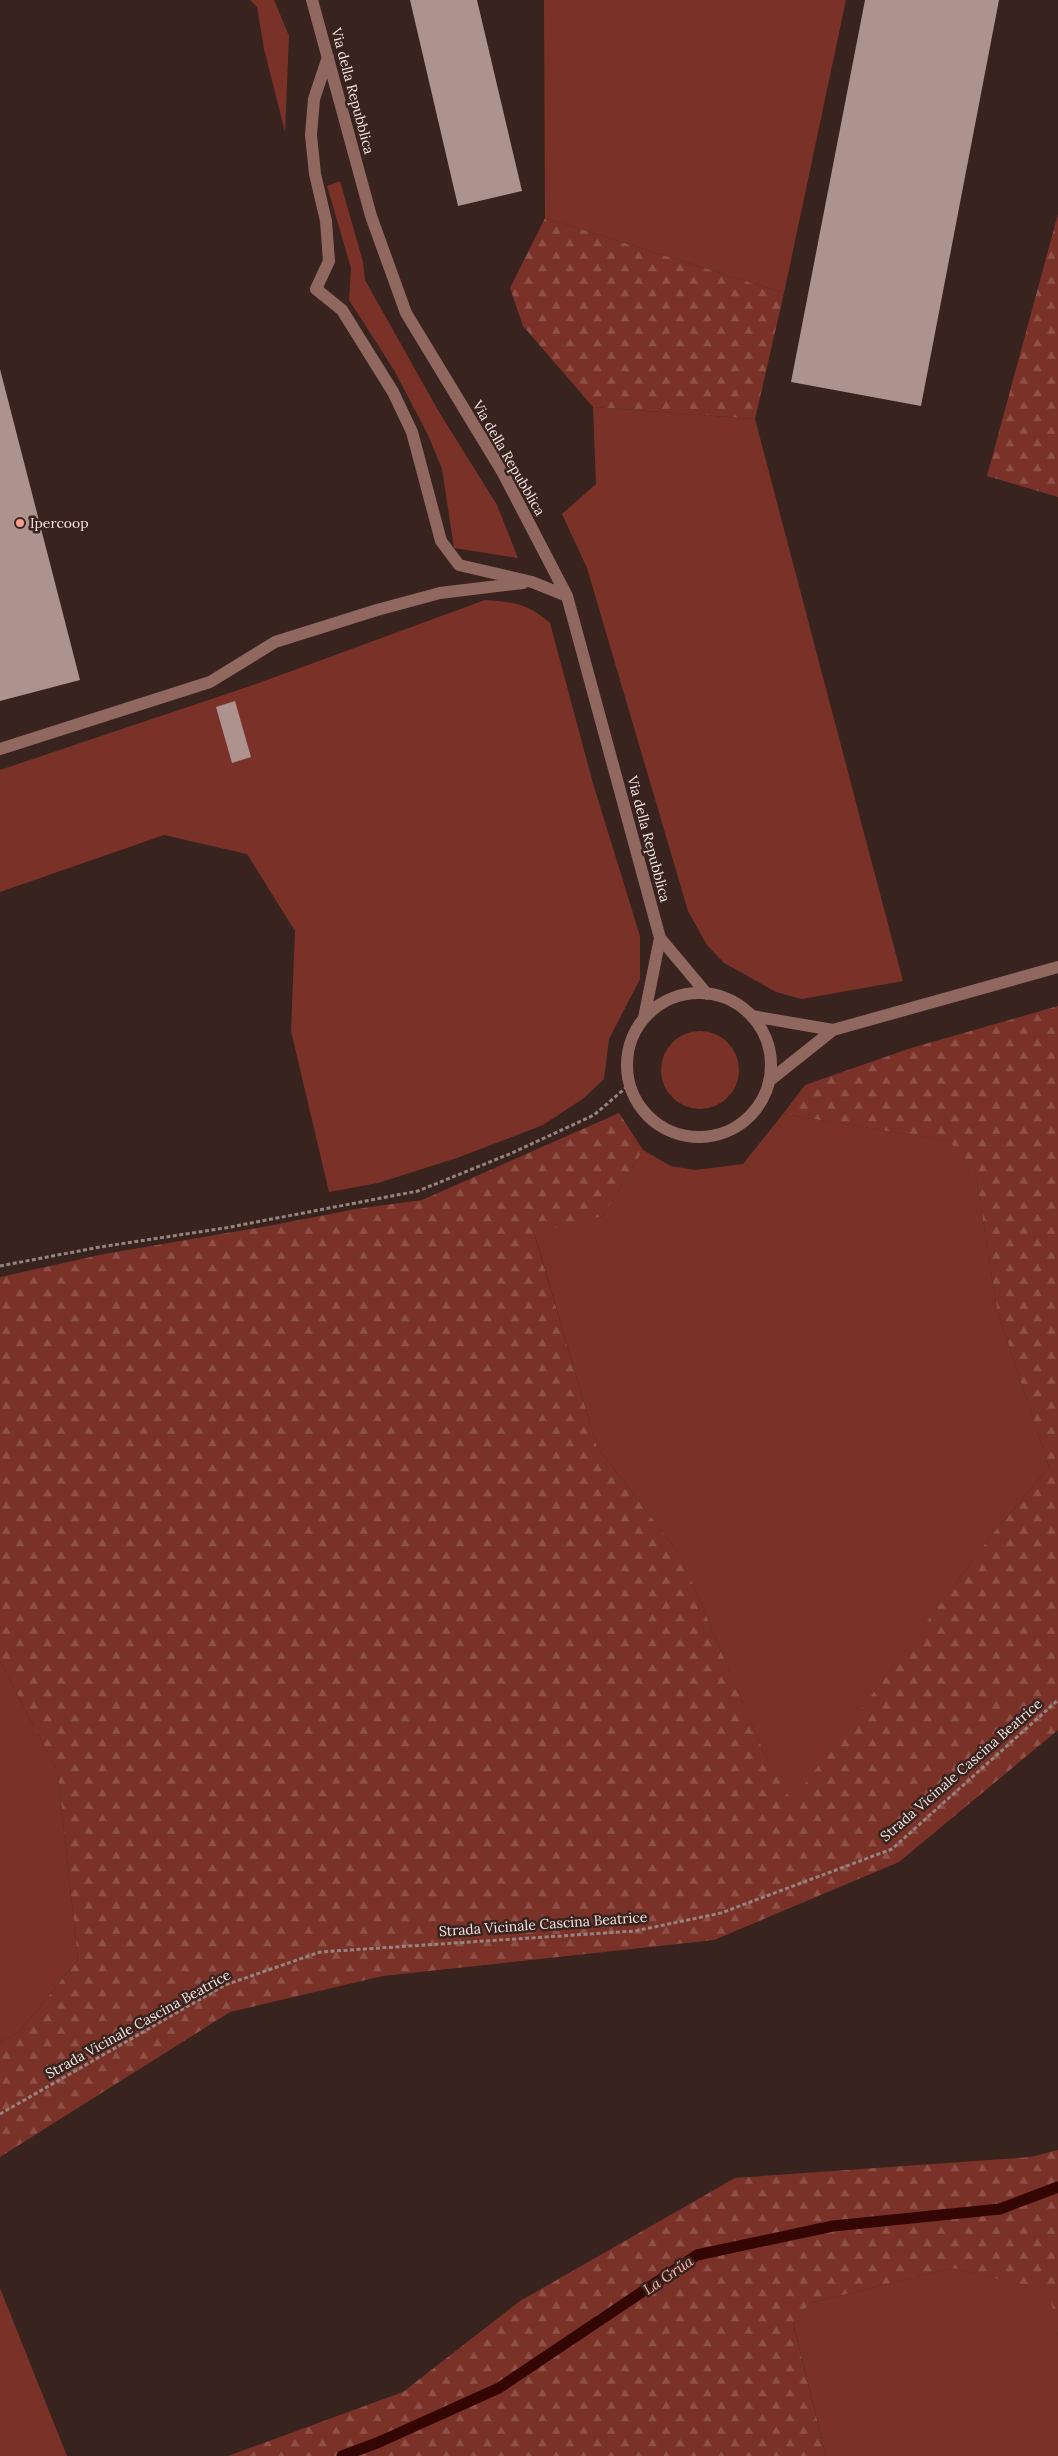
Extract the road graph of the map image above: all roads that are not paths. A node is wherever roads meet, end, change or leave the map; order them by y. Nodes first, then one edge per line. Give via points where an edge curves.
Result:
1 (312, 0) edge
2 (328, 57) junction
3 (532, 582) junction
4 (567, 596) junction
5 (0, 749) edge
6 (660, 938) junction
7 (1058, 967) edge
8 (707, 994) junction
9 (752, 1016) junction
10 (644, 1018) junction
11 (833, 1030) junction
12 (769, 1081) junction

1 - 2 street, Via della Repubblica
2 - 3 street via 314,99 311,135 315,174 326,221 329,261 316,289 342,310 393,392 412,432 441,541 459,565
2 - 4 street, Via della Repubblica via 371,216 406,313 503,474
3 - 4 street
3 - 5 street via 440,593 275,642 210,682
4 - 6 street, Via della Repubblica
6 - 8 street, Via della Repubblica
6 - 10 street, Via della Repubblica
7 - 11 street, Via della Repubblica
8 - 9 street, Via della Repubblica via 728,999
8 - 10 street, Via della Repubblica via 673,998 654,1008
9 - 11 street, Via della Repubblica
9 - 12 street, Via della Repubblica via 768,1046 771,1060
10 - 12 street, Via della Repubblica via 630,1043 626,1070 638,1104 657,1124 677,1134 704,1138 725,1133 748,1118 761,1101
11 - 12 street, Via della Repubblica

